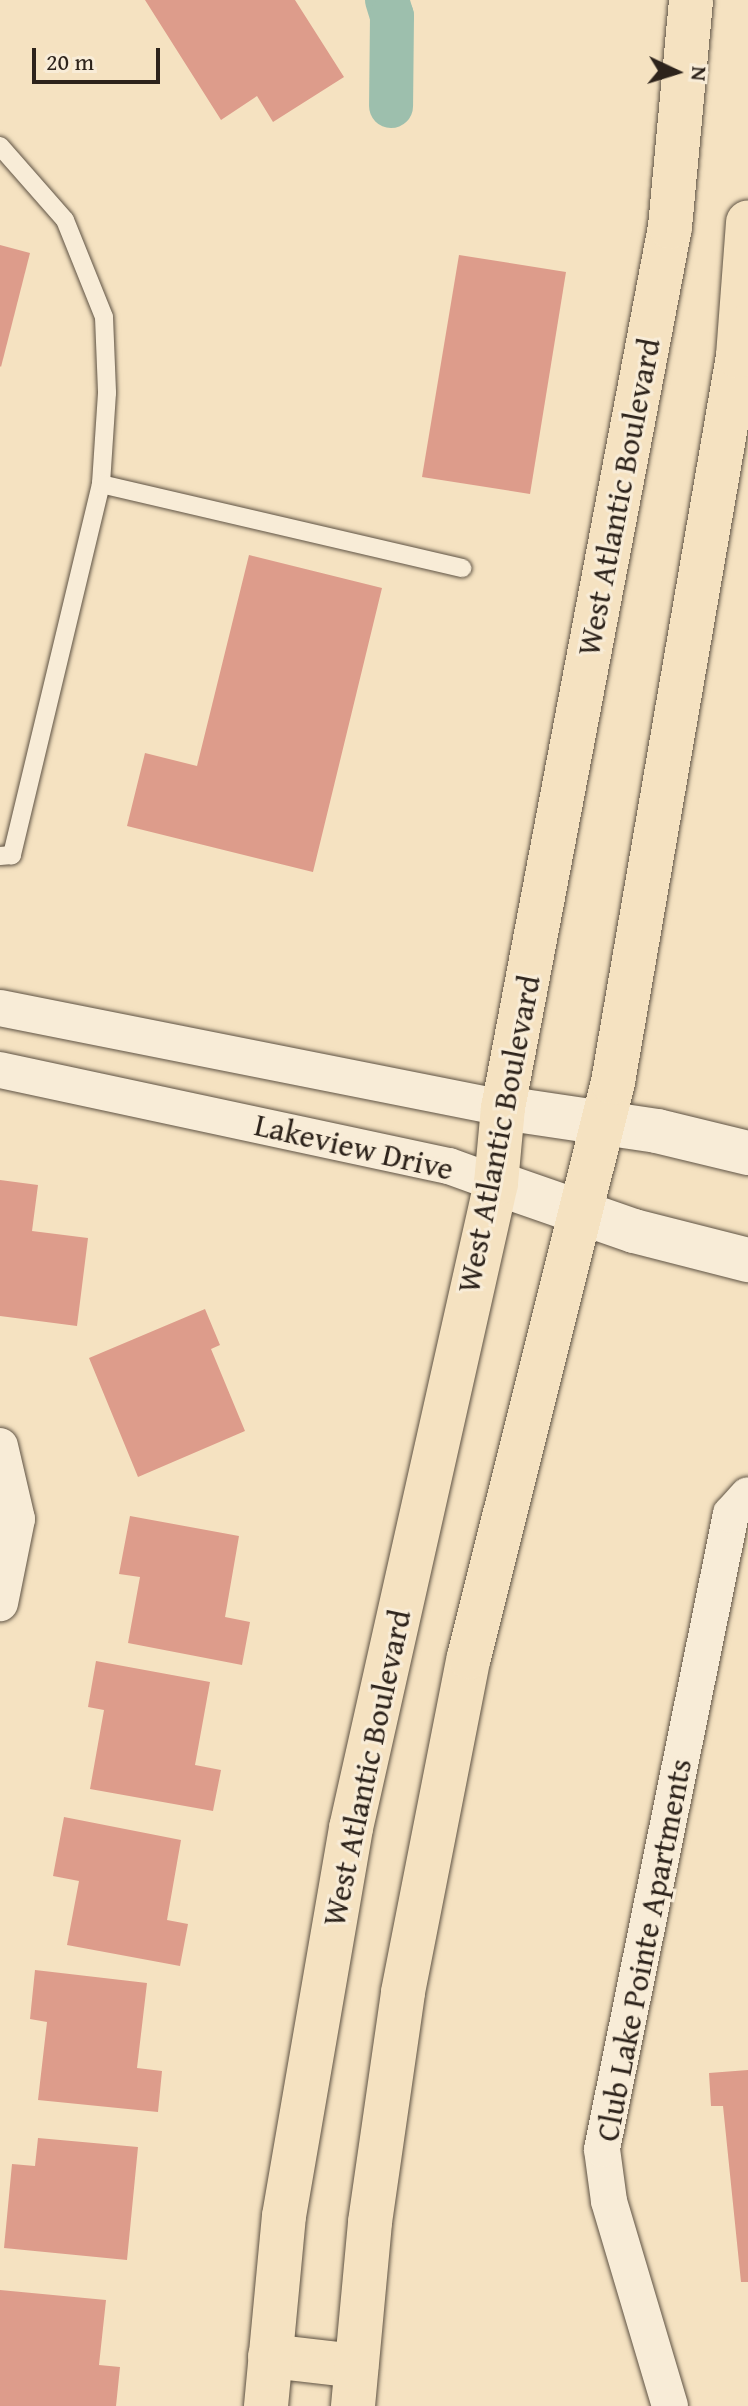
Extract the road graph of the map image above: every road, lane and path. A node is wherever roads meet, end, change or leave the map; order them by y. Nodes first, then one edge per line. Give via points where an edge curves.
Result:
1 (691, 0) edge
2 (0, 146) edge
3 (748, 222) edge
4 (743, 341) edge
5 (101, 484) junction
6 (462, 568) dead end
7 (0, 856) edge
8 (0, 1008) edge
9 (0, 1070) edge
10 (503, 1108) junction
11 (602, 1123) junction
12 (748, 1153) edge
13 (496, 1183) junction
14 (583, 1213) junction
15 (748, 1260) edge
16 (2, 1448) edge
17 (748, 1495) edge
18 (0, 1603) edge
19 (270, 2356) junction
20 (355, 2386) edge
21 (266, 2406) edge
22 (670, 2406) edge

1 - 10 main road, West Atlantic Boulevard via 670,227
2 - 5 lane via 65,220 104,317 107,393
3 - 4 main road
4 - 11 main road
5 - 6 lane
5 - 7 lane via 12,855
8 - 10 street, Lakeview Drive
9 - 13 street, Lakeview Drive via 449,1166
10 - 11 street, Lakeview Drive
10 - 13 main road, West Atlantic Boulevard
11 - 12 street, Lakeview Drive
11 - 14 main road
13 - 14 street, Lakeview Drive
13 - 19 main road, West Atlantic Boulevard via 351,1828 284,2216
14 - 15 street, Lakeview Drive
14 - 20 main road via 469,1657 403,1992 370,2222
16 - 18 street via 17,1519
17 - 22 street, Club Lake Pointe Apartments via 731,1514 602,2149 609,2201
19 - 20 main road
19 - 21 main road, West Atlantic Boulevard

